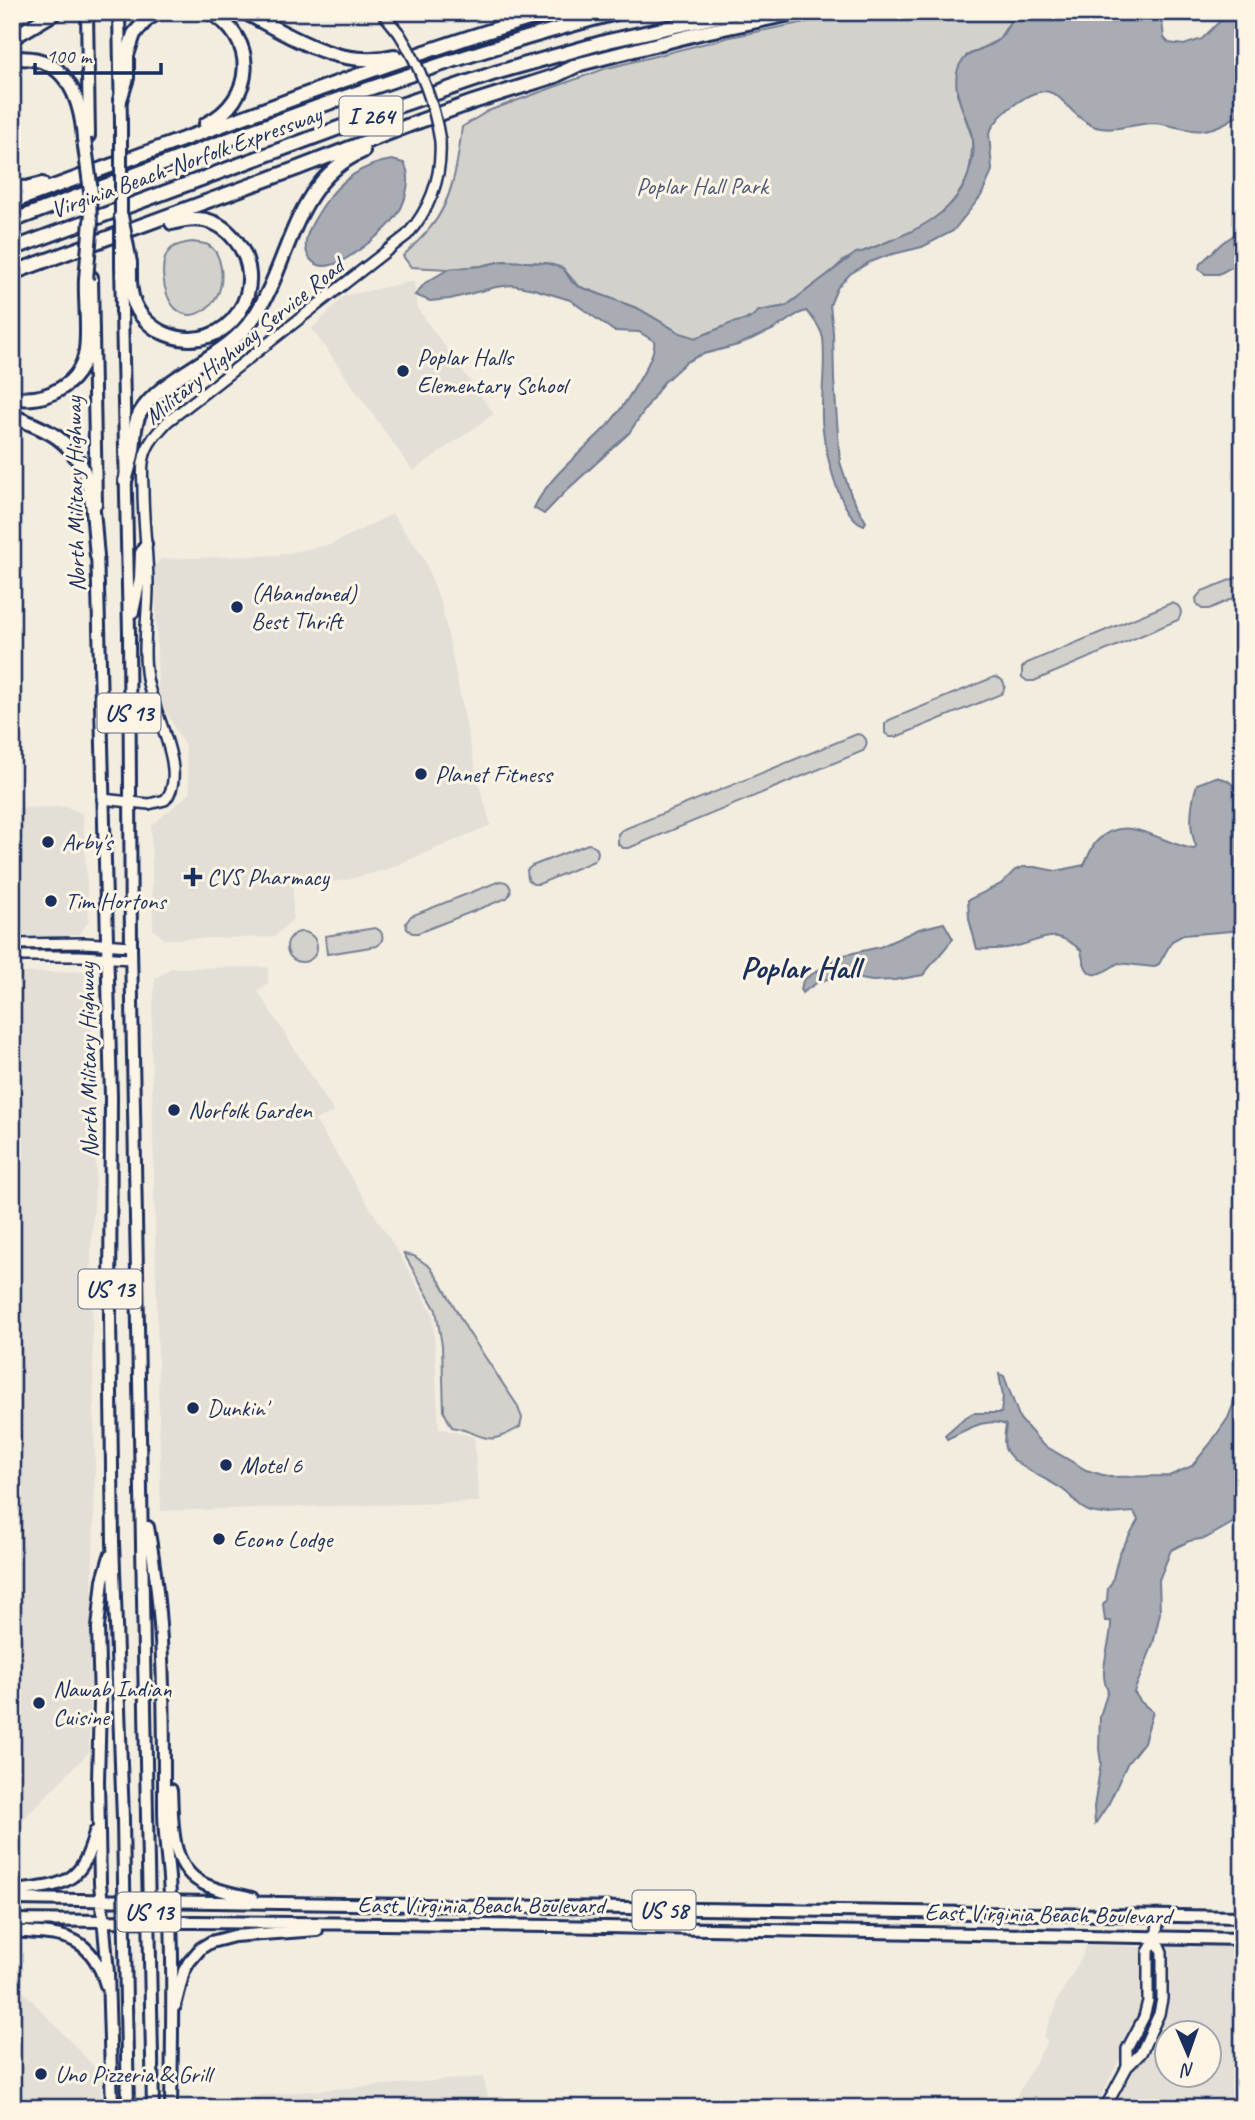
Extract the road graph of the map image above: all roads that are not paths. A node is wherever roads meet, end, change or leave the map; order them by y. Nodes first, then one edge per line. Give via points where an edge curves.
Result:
1 (57, 12) edge
2 (87, 12) edge
3 (119, 12) edge
4 (159, 12) edge
5 (209, 12) edge
6 (244, 12) edge
7 (382, 12) edge
8 (555, 12) edge
9 (621, 12) edge
10 (739, 12) edge
11 (800, 12) edge
12 (12, 38) edge
13 (459, 40) junction
14 (12, 59) edge
15 (120, 100) junction
16 (420, 121) junction
17 (87, 137) junction
18 (159, 148) junction
19 (110, 166) junction
20 (12, 187) edge
21 (91, 192) joint
22 (12, 202) edge
23 (121, 216) joint
24 (12, 221) edge
25 (91, 221) joint
26 (107, 239) junction
27 (12, 249) edge
28 (68, 253) junction
29 (125, 264) junction
30 (12, 274) edge
31 (89, 278) junction
32 (12, 281) edge
33 (12, 397) edge
34 (12, 416) edge
35 (125, 481) junction
36 (146, 544) junction
37 (97, 556) junction
38 (129, 632) junction
39 (102, 799) junction
40 (130, 802) junction
41 (12, 944) edge
42 (107, 944) junction
43 (131, 946) junction
44 (12, 956) edge
45 (107, 957) junction
46 (131, 959) junction
47 (142, 1497) junction
48 (113, 1542) junction
49 (164, 1723) junction
50 (98, 1816) junction
51 (12, 1891) edge
52 (12, 1899) edge
53 (101, 1901) junction
54 (169, 1901) junction
55 (261, 1901) junction
56 (1159, 1916) junction
57 (1243, 1917) edge
58 (12, 1920) edge
59 (103, 1922) junction
60 (170, 1922) junction
61 (346, 1926) junction
62 (12, 1931) edge
63 (1156, 1938) junction
64 (1243, 1939) edge
65 (110, 2004) junction
66 (172, 2018) junction
67 (112, 2108) edge
68 (128, 2108) edge
69 (153, 2108) edge
70 (171, 2108) edge
71 (1105, 2108) edge

1 - 12 highway
2 - 17 main road
3 - 15 main road
4 - 15 highway via 134,34
5 - 18 highway via 226,23 240,43 245,63 242,84 234,101 217,118
6 - 13 highway via 319,50 355,59 386,58
7 - 36 street, Military Highway Service Road, bridge via 408,46 425,84 440,141 440,166 424,214 407,235 156,433 143,462
8 - 13 highway
9 - 24 highway, Virginia Beach-Norfolk Expressway / I 264 via 433,67
10 - 27 highway, Virginia Beach-Norfolk Expressway / I 264 via 608,41 473,80
11 - 16 highway via 580,64
13 - 18 highway
14 - 17 highway via 39,61 60,72 69,82
15 - 23 main road, bridge
16 - 26 highway
16 - 35 highway via 354,155 318,187 299,216 249,323 224,347 160,391 141,412
17 - 21 highway, bridge
18 - 19 highway
19 - 20 highway via 36,186
19 - 22 highway
21 - 25 main road, bridge
23 - 29 highway, bridge
25 - 31 highway, bridge
26 - 28 highway
26 - 29 highway via 182,219 213,222 231,235 243,253 249,276 247,295 238,314 217,332 197,339 176,338 153,327 139,313
28 - 30 highway
28 - 32 highway
29 - 35 main road, North Military Highway / US 13
31 - 33 highway via 86,352 79,369 65,386 47,396
31 - 37 main road, North Military Highway / US 13
34 - 37 highway via 51,433 79,461 88,479
35 - 38 main road, North Military Highway / US 13
36 - 38 main road
36 - 40 street, Military Highway Service Road via 146,674 173,780 165,800
37 - 39 main road, North Military Highway / US 13
38 - 40 main road, North Military Highway / US 13
39 - 40 street, Military Highway Service Road
39 - 42 main road, North Military Highway / US 13
40 - 43 main road, North Military Highway / US 13
41 - 42 street
42 - 43 street
42 - 45 main road, North Military Highway / US 13
43 - 46 main road, North Military Highway / US 13
44 - 45 street
45 - 46 street
45 - 48 main road, North Military Highway / US 13
46 - 47 main road, North Military Highway / US 13
47 - 49 main road via 155,1564
47 - 69 main road, North Military Highway / US 13, bridge
48 - 50 main road via 98,1628
48 - 68 main road, North Military Highway / US 13, bridge
49 - 54 main road
49 - 55 main road via 175,1845 183,1865 206,1885
50 - 51 main road via 90,1852 71,1878 56,1885
50 - 53 main road
52 - 53 main road, East Virginia Beach Boulevard / US 58
53 - 54 main road, East Virginia Beach Boulevard / US 58
53 - 59 main road
54 - 55 main road, East Virginia Beach Boulevard / US 58
54 - 60 main road
55 - 56 main road, East Virginia Beach Boulevard / US 58
56 - 57 main road, East Virginia Beach Boulevard / US 58
56 - 63 street
58 - 59 main road, East Virginia Beach Boulevard / US 58
59 - 60 main road, East Virginia Beach Boulevard / US 58
59 - 65 main road
60 - 61 main road, East Virginia Beach Boulevard / US 58
60 - 66 main road
61 - 63 main road, East Virginia Beach Boulevard / US 58
61 - 66 main road via 211,1942 184,1971
62 - 65 main road via 62,1936 85,1947 97,1962
63 - 64 main road, East Virginia Beach Boulevard / US 58
63 - 71 street via 1148,1952 1144,2017 1127,2049 1127,2067
65 - 67 main road
66 - 70 main road

